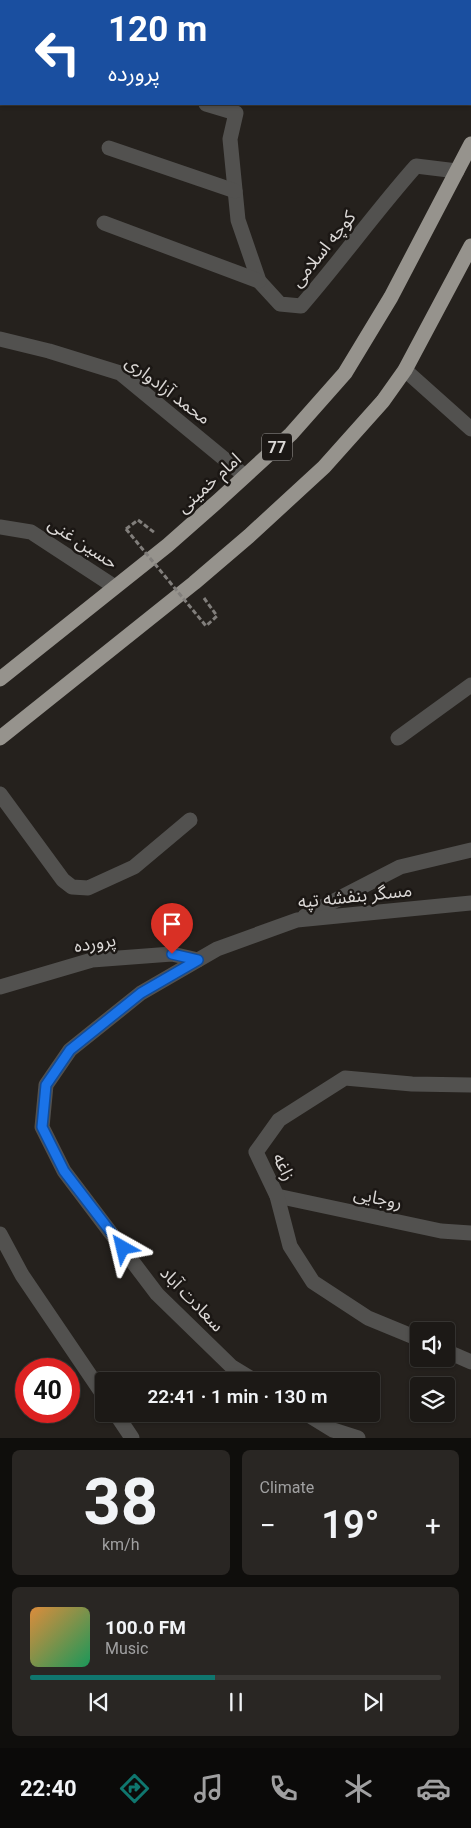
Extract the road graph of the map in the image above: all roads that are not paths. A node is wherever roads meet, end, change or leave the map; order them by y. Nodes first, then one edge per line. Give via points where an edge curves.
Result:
1 (214, 105) edge
2 (238, 108) edge
3 (471, 144) edge
4 (109, 148) dead end
5 (457, 171) junction
6 (235, 191) junction
7 (104, 223) dead end
8 (471, 246) edge
9 (259, 281) junction
10 (0, 339) edge
11 (405, 370) junction
12 (471, 429) edge
13 (245, 476) junction
14 (0, 527) edge
15 (115, 587) junction
16 (0, 679) edge
17 (471, 685) edge
18 (0, 738) edge
19 (398, 738) dead end
20 (0, 794) edge
21 (190, 820) dead end
22 (471, 850) edge
23 (471, 903) edge
24 (297, 920) junction
25 (217, 949) joint
26 (198, 960) junction
27 (0, 987) edge
28 (471, 1085) edge
29 (277, 1196) junction
30 (471, 1233) edge
31 (0, 1234) edge
32 (410, 1335) edge
33 (455, 1355) edge
34 (471, 1362) edge
35 (240, 1372) edge
36 (95, 1383) edge
37 (120, 1422) edge
38 (320, 1422) edge
39 (127, 1436) edge
40 (358, 1438) edge

1 - 2 street, کوچه اسلامی
2 - 6 street, کوچه اسلامی via 230,139
3 - 5 highway, امام خمینی / 77
4 - 6 street
5 - 9 street, کوچه اسلامی via 416,166 302,306 280,304
5 - 13 highway, امام خمینی / 77 via 391,297 345,373 291,434
6 - 9 street, کوچه اسلامی via 238,220
7 - 9 street
8 - 11 highway
10 - 13 street, محمد آزادواری via 120,373
11 - 12 street
11 - 18 highway via 383,401 324,467 249,536
13 - 15 highway, امام خمینی / 77
14 - 15 street, حسین غنی via 31,532
15 - 16 highway, امام خمینی / 77
17 - 19 street
20 - 21 street via 63,880 72,887 88,888 134,867
22 - 24 street via 400,867
23 - 24 street, مسگر بنفشه تپه
24 - 25 street, مسگر بنفشه تپه
25 - 26 street, سعادت آباد
26 - 27 street, پرورده via 172,954 92,960
26 - 35 street, سعادت آباد via 141,993 70,1050 46,1085 42,1127 64,1171 158,1294
28 - 29 street, زاغه via 346,1078 279,1120 256,1152
29 - 30 street, روجایی via 440,1231
29 - 32 street, زاغه via 290,1246 313,1282 368,1318
31 - 36 street via 22,1275
33 - 34 street
37 - 39 street
38 - 40 street

